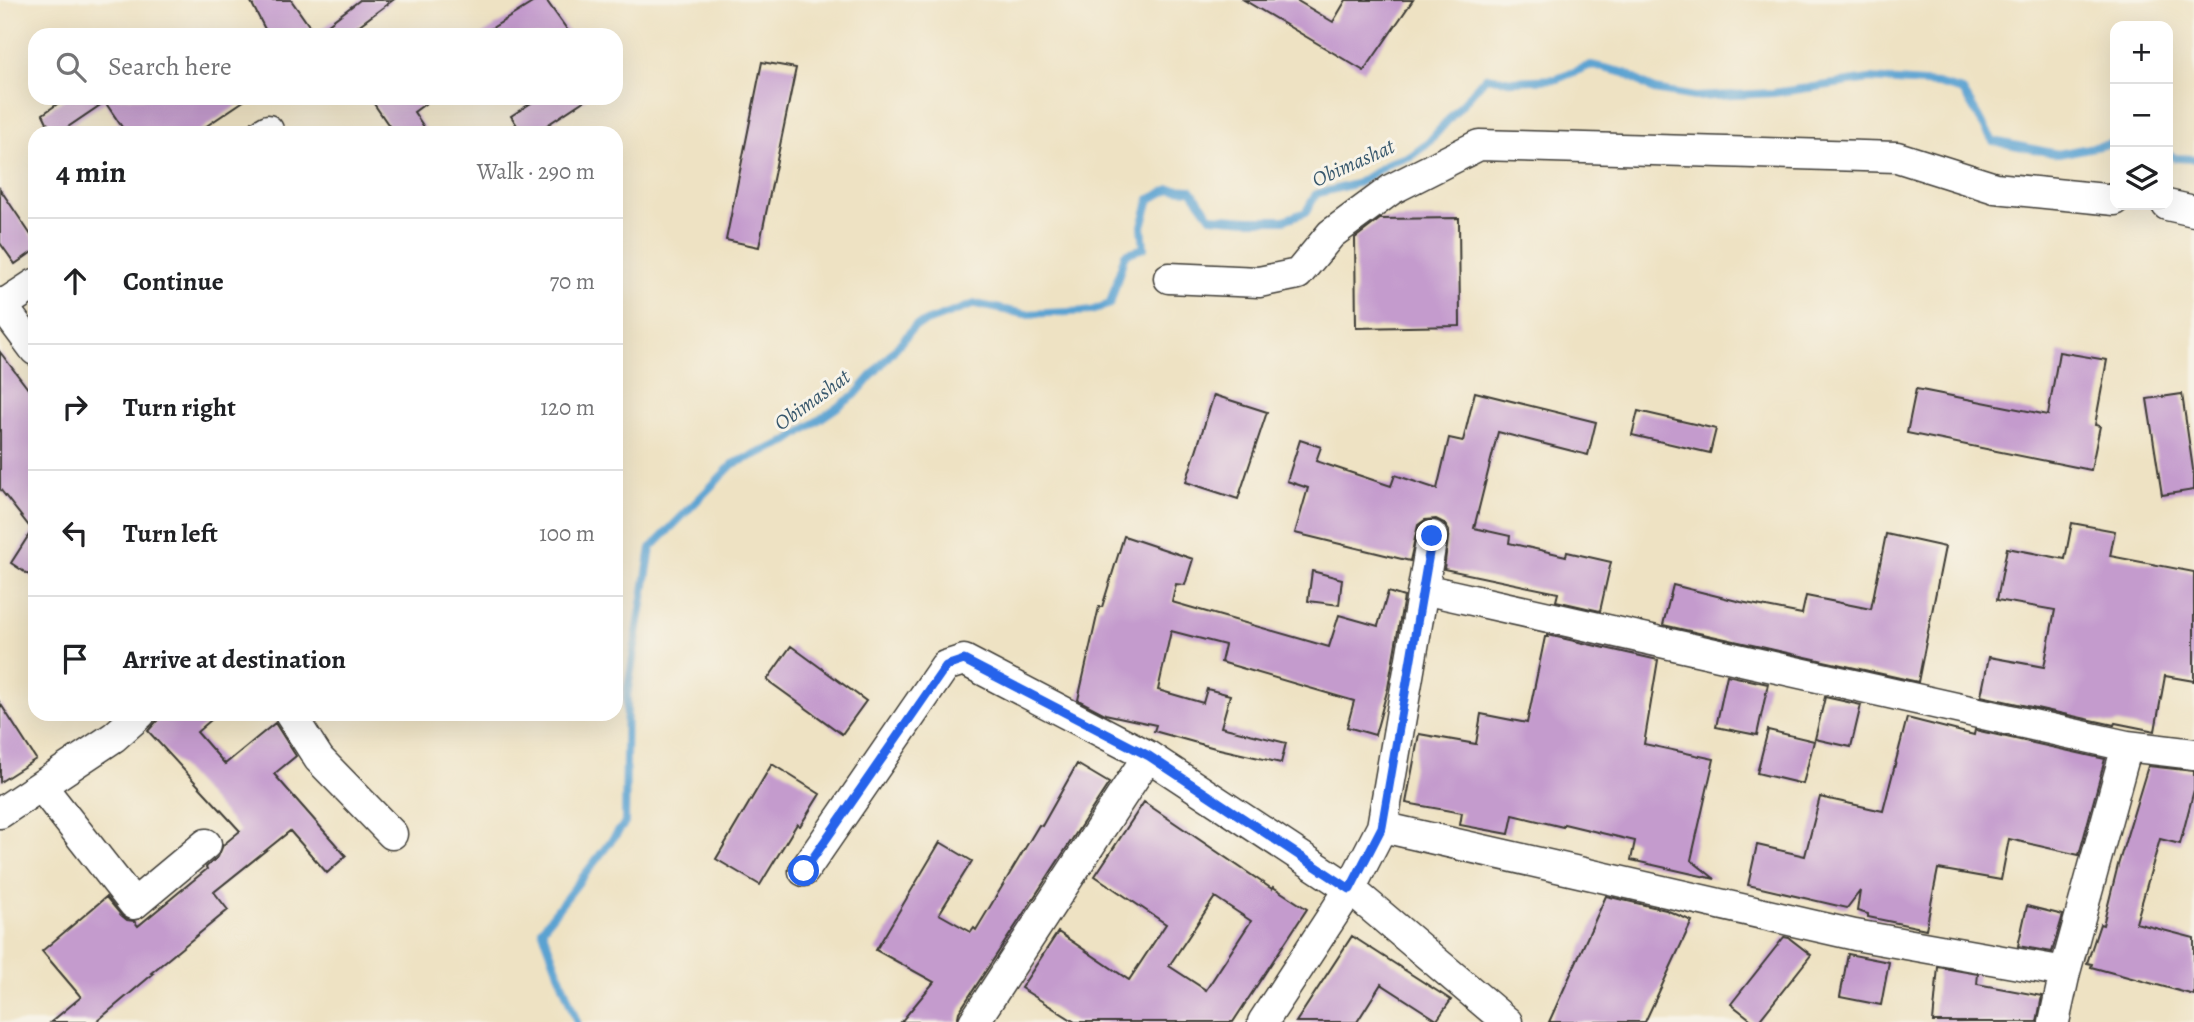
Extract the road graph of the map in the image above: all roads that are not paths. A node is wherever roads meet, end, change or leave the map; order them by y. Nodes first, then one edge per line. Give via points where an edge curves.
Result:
1 (2110, 200) edge
2 (2173, 206) edge
3 (2194, 211) edge
4 (1170, 278) dead end
5 (28, 288) edge
6 (1, 305) edge
7 (28, 341) edge
8 (1432, 536) dead end
9 (1423, 589) junction
10 (132, 721) edge
11 (295, 721) edge
12 (2127, 746) junction
13 (2194, 754) edge
14 (1149, 756) junction
15 (42, 787) junction
16 (0, 813) edge
17 (1382, 827) junction
18 (392, 834) dead end
19 (206, 844) dead end
20 (804, 871) dead end
21 (1350, 889) junction
22 (2065, 972) junction
23 (975, 1022) edge
24 (1263, 1022) edge
25 (1507, 1022) edge
26 (2054, 1022) edge

1 - 4 street via 1995,188 1897,157 1479,145 1392,189 1331,234 1298,274 1259,282
2 - 3 street
5 - 6 street
6 - 7 street
8 - 9 street
9 - 12 street
9 - 17 street
10 - 15 street
11 - 18 street via 319,759
12 - 13 street
12 - 22 street
14 - 20 street via 964,660 946,666
14 - 21 street
14 - 23 street
15 - 16 street
15 - 19 street via 134,904
17 - 21 street
17 - 22 street via 1855,935
21 - 24 street
21 - 25 street
22 - 26 street

